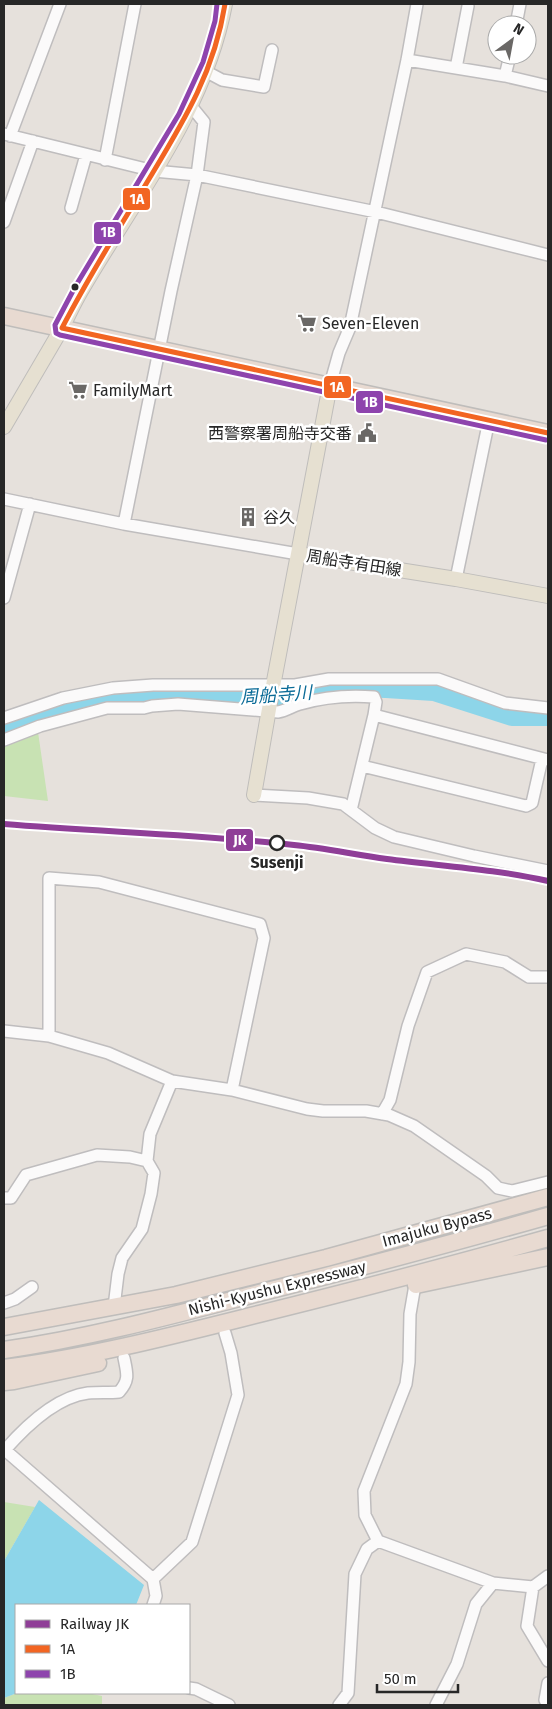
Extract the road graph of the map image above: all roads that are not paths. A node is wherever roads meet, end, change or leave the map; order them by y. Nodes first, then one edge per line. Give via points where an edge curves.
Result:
1 (60, 4) edge
2 (135, 4) edge
3 (225, 4) edge
4 (417, 4) edge
5 (468, 6) dead end
6 (272, 50) dead end
7 (408, 60) junction
8 (508, 65) edge
9 (456, 68) junction
10 (206, 72) junction
11 (505, 76) junction
12 (548, 86) edge
13 (191, 106) junction
14 (7, 135) edge
15 (33, 141) junction
16 (86, 155) junction
17 (105, 160) junction
18 (154, 171) junction
19 (197, 176) junction
20 (71, 208) dead end
21 (376, 212) junction
22 (4, 222) edge
23 (548, 255) edge
24 (4, 316) edge
25 (62, 328) junction
26 (159, 348) junction
27 (330, 385) junction
28 (489, 420) junction
29 (4, 427) edge
30 (548, 432) edge
31 (4, 498) edge
32 (30, 504) junction
33 (124, 524) junction
34 (298, 554) junction
35 (456, 579) junction
36 (548, 596) edge
37 (4, 598) edge
38 (272, 689) junction
39 (548, 708) edge
40 (268, 711) junction
41 (374, 715) junction
42 (4, 718) edge
43 (4, 740) edge
44 (545, 759) edge
45 (362, 766) junction
46 (254, 795) joint
47 (351, 810) junction
48 (548, 871) edge
49 (548, 977) edge
50 (4, 1031) edge
51 (49, 1036) junction
52 (172, 1082) junction
53 (232, 1090) junction
54 (382, 1114) junction
55 (147, 1161) junction
56 (548, 1182) edge
57 (548, 1197) edge
58 (4, 1198) edge
59 (548, 1216) edge
60 (548, 1238) edge
61 (548, 1248) edge
62 (548, 1257) edge
63 (409, 1282) junction
64 (32, 1287) dead end
65 (4, 1303) edge
66 (114, 1307) junction
67 (4, 1327) edge
68 (225, 1334) junction
69 (4, 1350) edge
70 (124, 1358) junction
71 (4, 1368) edge
72 (4, 1382) edge
73 (4, 1451) edge
74 (378, 1541) junction
75 (548, 1576) edge
76 (153, 1579) junction
77 (493, 1583) junction
78 (533, 1587) junction
79 (153, 1604) edge
80 (548, 1659) edge
81 (548, 1683) edge
82 (190, 1688) edge
83 (229, 1705) edge
84 (339, 1705) edge
85 (436, 1705) edge
86 (548, 1705) edge

1 - 14 street
2 - 17 street
3 - 10 main road
4 - 7 street
5 - 9 street
6 - 10 street via 264,87 222,80
7 - 9 street
7 - 21 street
8 - 11 street
9 - 11 street
10 - 13 main road
11 - 12 street
13 - 18 main road
13 - 19 street via 204,122
14 - 15 street
15 - 16 street
15 - 22 street
16 - 17 street
16 - 20 street
17 - 18 street
18 - 19 street
18 - 25 main road
19 - 21 street
19 - 26 street
21 - 23 street
21 - 27 street via 350,327
24 - 25 highway
25 - 26 highway
25 - 29 main road
26 - 27 highway
26 - 33 street
27 - 28 highway
27 - 34 main road, 周船寺有田線
28 - 30 highway
28 - 35 street
31 - 32 street
32 - 33 street
32 - 37 street
33 - 34 street
34 - 35 main road, 周船寺有田線
34 - 38 main road
35 - 36 main road, 周船寺有田線
38 - 39 street via 329,679 438,679 505,703
38 - 40 main road
38 - 42 street via 153,685 113,688 63,698
40 - 41 street via 284,711 298,704 343,696 364,696 374,697
40 - 43 street via 178,704 107,708 40,726
40 - 46 main road
41 - 44 street
41 - 45 street
44 - 45 street via 532,803 526,806
45 - 47 street
46 - 47 street via 308,798 343,804
47 - 48 street via 394,837
49 - 54 street via 529,977 505,962 466,954 427,972 408,1026 390,1100
50 - 51 street
51 - 52 street via 108,1053
51 - 53 street via 49,878 99,882 260,924 264,938
52 - 53 street
52 - 55 street via 150,1134
53 - 54 street via 307,1109
54 - 56 street via 414,1126 486,1176 498,1188 512,1191
55 - 58 street via 97,1156 26,1175 10,1198
55 - 66 street via 154,1174 151,1194 142,1229 122,1258
57 - 66 highway, Imajuku Bypass via 326,1258
59 - 69 highway, Nishi-Kyushu Expressway via 167,1316
60 - 63 highway, Nishi-Kyushu Expressway
61 - 63 highway
62 - 63 highway
63 - 68 highway
63 - 71 highway, Nishi-Kyushu Expressway via 97,1353
63 - 74 street via 406,1384 364,1491 364,1515
64 - 65 street
66 - 67 highway, Imajuku Bypass
68 - 70 highway
68 - 76 street via 238,1395 192,1542
70 - 72 highway
70 - 73 street via 127,1375 119,1392 88,1393 62,1402 19,1432
73 - 76 street
74 - 77 street
74 - 84 street via 367,1549 355,1574 348,1693
75 - 78 street
76 - 79 street via 156,1596
77 - 78 street
77 - 85 street via 476,1604 457,1664
78 - 80 street via 527,1626
81 - 86 street via 545,1700
82 - 83 street

